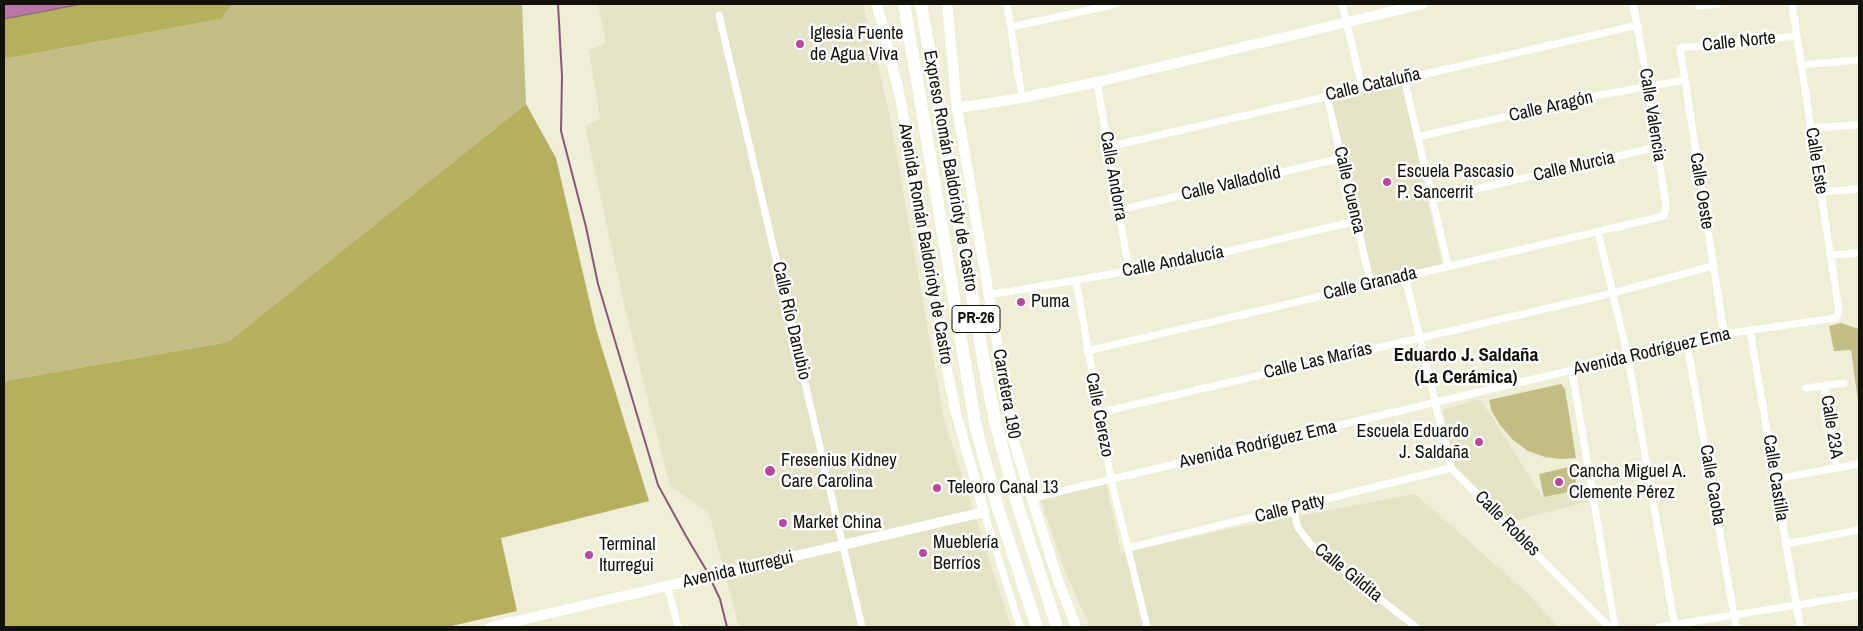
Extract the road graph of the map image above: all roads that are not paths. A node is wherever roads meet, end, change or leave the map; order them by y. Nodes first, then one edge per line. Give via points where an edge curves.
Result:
1 (877, 4) edge
2 (904, 4) edge
3 (921, 4) edge
4 (946, 4) edge
5 (1007, 4) edge
6 (1117, 4) edge
7 (1342, 4) edge
8 (1423, 4) edge
9 (1633, 4) edge
10 (1718, 4) edge
11 (1792, 4) edge
12 (1699, 6) dead end
13 (719, 15) dead end
14 (1346, 22) junction
15 (1638, 25) junction
16 (1011, 27) junction
17 (1797, 36) junction
18 (1680, 48) joint
19 (1859, 60) edge
20 (1801, 65) junction
21 (1404, 78) junction
22 (1685, 80) junction
23 (1097, 82) junction
24 (1648, 85) junction
25 (1362, 88) junction
26 (1327, 96) junction
27 (1022, 98) junction
28 (957, 108) junction
29 (1859, 125) edge
30 (1811, 128) junction
31 (1418, 138) junction
32 (1108, 147) junction
33 (1657, 147) junction
34 (1342, 158) junction
35 (1859, 189) edge
36 (1821, 192) junction
37 (1433, 199) junction
38 (1119, 210) junction
39 (1653, 218) joint
40 (1356, 221) junction
41 (1598, 232) junction
42 (1859, 253) edge
43 (1831, 255) junction
44 (1448, 265) junction
45 (1712, 266) junction
46 (1129, 271) junction
47 (1405, 276) junction
48 (1076, 280) junction
49 (1371, 284) junction
50 (1613, 292) junction
51 (989, 295) junction
52 (1836, 318) joint
53 (1750, 330) junction
54 (1724, 334) junction
55 (1420, 337) junction
56 (1687, 343) junction
57 (1087, 350) junction
58 (1628, 356) junction
59 (1572, 371) junction
60 (1844, 383) dead end
61 (1824, 386) junction
62 (1806, 388) dead end
63 (1436, 404) junction
64 (1098, 413) junction
65 (1859, 464) edge
66 (1837, 467) junction
67 (1451, 468) junction
68 (1111, 479) junction
69 (1775, 480) junction
70 (1032, 498) junction
71 (1293, 508) junction
72 (984, 512) junction
73 (1859, 530) edge
74 (1786, 544) junction
75 (844, 546) junction
76 (1128, 548) junction
77 (668, 586) junction
78 (1859, 595) edge
79 (1796, 605) junction
80 (1734, 615) junction
81 (1674, 626) edge
82 (491, 627) edge
83 (678, 627) edge
84 (862, 627) edge
85 (1020, 627) edge
86 (1037, 627) edge
87 (1057, 627) edge
88 (1076, 627) edge
89 (1147, 627) edge
90 (1416, 627) edge
91 (1609, 627) edge
92 (1615, 627) edge
93 (1659, 627) edge
94 (1736, 627) edge
95 (1800, 627) edge

1 - 72 street, Avenida Román Baldorioty de Castro via 900,98 951,389
2 - 86 highway, Expreso Román Baldorioty de Castro / PR-26 via 976,428
3 - 87 highway, Expreso Román Baldorioty de Castro / PR-26 via 996,425
4 - 28 street, Carretera 190
5 - 16 street
6 - 16 street
7 - 14 street
8 - 14 street
9 - 15 street, Calle Valencia
10 - 12 street
11 - 17 street, Calle Este
13 - 75 street, Calle Río Danubio
14 - 23 street
14 - 25 street
15 - 21 street, Calle Cataluña
15 - 24 street, Calle Valencia
16 - 27 street
17 - 18 street, Calle Norte
17 - 20 street, Calle Este
18 - 22 street, Calle Oeste
19 - 20 street
20 - 30 street, Calle Este
21 - 25 street, Calle Cataluña
21 - 31 street
22 - 24 street, Calle Aragón
22 - 45 street, Calle Oeste
23 - 27 street
23 - 32 street, Calle Andorra
24 - 31 street, Calle Aragón
24 - 33 street, Calle Valencia
25 - 26 street, Calle Cataluña
26 - 32 street, Calle Cataluña
26 - 34 street, Calle Cuenca
27 - 28 street
28 - 51 street, Carretera 190
29 - 30 street
30 - 36 street, Calle Este
31 - 37 street
32 - 38 street, Calle Andorra
33 - 37 street, Calle Murcia
33 - 39 street, Calle Valencia via 1666,206 1664,216
34 - 38 street, Calle Valladolid
34 - 40 street, Calle Cuenca
35 - 36 street
36 - 43 street, Calle Este
37 - 44 street
38 - 46 street, Calle Andorra
39 - 41 street, Calle Granada
40 - 46 street, Calle Andalucía
40 - 49 street, Calle Cuenca
41 - 44 street, Calle Granada
41 - 50 street
42 - 43 street
43 - 52 street, Calle Este via 1839,312
44 - 47 street, Calle Granada
45 - 50 street, Calle Las Marías
45 - 54 street, Calle Oeste
46 - 48 street, Calle Andalucía
47 - 49 street, Calle Granada
47 - 55 street
48 - 51 street, Calle Andalucía
48 - 57 street, Calle Cerezo
49 - 57 street, Calle Granada
50 - 55 street, Calle Las Marías
50 - 58 street
51 - 70 street, Carretera 190 via 1012,430
52 - 53 street, Avenida Rodríguez Ema
53 - 54 street, Avenida Rodríguez Ema
53 - 69 street, Calle Castilla
54 - 56 street, Avenida Rodríguez Ema
55 - 63 street
55 - 64 street, Calle Las Marías
56 - 58 street, Avenida Rodríguez Ema
56 - 80 street, Calle Caoba
57 - 64 street, Calle Cerezo
58 - 59 street, Avenida Rodríguez Ema
58 - 81 street
59 - 63 street, Avenida Rodríguez Ema
59 - 92 street
60 - 61 street
61 - 62 street
61 - 66 street, Calle 23A
63 - 67 street
63 - 68 street, Avenida Rodríguez Ema
64 - 68 street, Calle Cerezo
65 - 66 street
66 - 69 street
67 - 71 street, Calle Patty
67 - 91 street, Calle Robles
68 - 70 street, Avenida Rodríguez Ema
68 - 76 street, Calle Cerezo
69 - 74 street, Calle Castilla
70 - 88 street, Carretera 190
71 - 76 street, Calle Patty
71 - 90 street, Calle Gildita via 1298,528 1312,546
72 - 75 street, Avenida Iturregui
72 - 85 street, Avenida Román Baldorioty de Castro
73 - 74 street
74 - 79 street, Calle Castilla
75 - 77 street, Avenida Iturregui
75 - 84 street, Calle Río Danubio
76 - 89 street, Calle Cerezo
77 - 82 street, Avenida Iturregui
77 - 83 street
78 - 79 street
79 - 80 street
79 - 95 street, Calle Castilla
80 - 81 street
80 - 94 street, Calle Caoba
81 - 93 street

